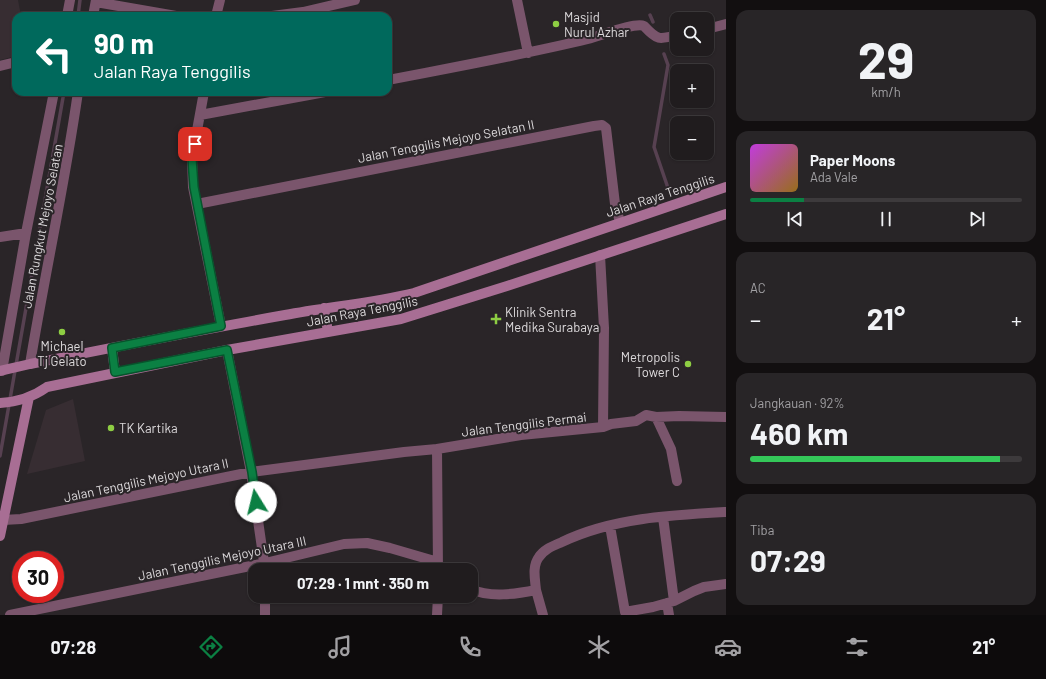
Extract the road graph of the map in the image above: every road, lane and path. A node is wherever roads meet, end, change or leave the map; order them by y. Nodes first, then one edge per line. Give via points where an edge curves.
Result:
1 (70, 0) edge
2 (220, 0) edge
3 (355, 0) edge
4 (517, 0) edge
5 (96, 1) edge
6 (68, 12) edge
7 (94, 12) edge
8 (155, 12) edge
9 (217, 12) edge
10 (302, 12) edge
11 (726, 24) edge
12 (714, 27) edge
13 (670, 37) edge
14 (528, 54) junction
15 (12, 63) edge
16 (0, 66) edge
17 (392, 79) edge
18 (53, 96) edge
19 (77, 96) edge
20 (203, 96) edge
21 (303, 96) edge
22 (200, 115) junction
23 (726, 187) edge
24 (197, 204) junction
25 (726, 214) edge
26 (620, 222) junction
27 (26, 233) junction
28 (0, 237) edge
29 (600, 255) junction
30 (324, 308) junction
31 (221, 326) junction
32 (328, 332) junction
33 (112, 348) junction
34 (227, 350) junction
35 (25, 365) junction
36 (3, 370) edge
37 (115, 372) junction
38 (24, 399) junction
39 (2, 403) edge
40 (656, 417) junction
41 (726, 417) edge
42 (603, 427) junction
43 (437, 449) junction
44 (252, 472) junction
45 (677, 481) dead end
46 (726, 512) edge
47 (663, 517) junction
48 (3, 520) junction
49 (610, 526) junction
50 (0, 536) edge
51 (264, 563) edge
52 (279, 563) edge
53 (430, 563) edge
54 (438, 563) edge
55 (248, 570) edge
56 (726, 584) edge
57 (536, 590) junction
58 (478, 591) edge
59 (670, 602) junction
60 (265, 603) edge
61 (438, 603) edge
62 (10, 615) edge
63 (265, 615) edge
64 (437, 615) edge
65 (543, 615) edge
66 (669, 615) edge

1 - 6 street
2 - 9 street
3 - 10 street
4 - 14 street
5 - 7 street
5 - 8 street
11 - 12 street
13 - 14 street via 657,38 644,26 637,25
14 - 17 street
15 - 16 street
18 - 27 street, Jalan Rungkut Mejoyo Selatan
19 - 35 street, Jalan Rungkut Mejoyo Selatan via 69,152
20 - 22 street
21 - 22 street
22 - 24 street via 192,158
23 - 26 main road, Jalan Raya Tenggilis
24 - 26 street, Jalan Tenggilis Mejoyo Selatan II via 602,125 606,128 615,204
24 - 31 street
25 - 29 main road, Jalan Raya Tenggilis
26 - 30 main road, Jalan Raya Tenggilis via 414,293
27 - 28 street
27 - 36 street, Jalan Rungkut Mejoyo Selatan
29 - 32 main road, Jalan Raya Tenggilis via 401,319
29 - 42 street, Jalan Tenggilis Permai via 604,328
30 - 31 main road, Jalan Raya Tenggilis
30 - 32 main road
31 - 33 main road, Jalan Raya Tenggilis
32 - 34 main road, Jalan Raya Tenggilis
33 - 35 main road, Jalan Raya Tenggilis
33 - 37 main road
34 - 37 main road, Jalan Raya Tenggilis
34 - 44 street
35 - 36 main road, Jalan Raya Tenggilis
37 - 38 main road, Jalan Raya Tenggilis via 47,387
38 - 39 main road, Jalan Raya Tenggilis
38 - 48 main road
40 - 41 street
40 - 42 street via 644,415 636,421
40 - 45 street via 671,449
42 - 43 street, Jalan Tenggilis Permai via 521,435
43 - 44 street, Jalan Tenggilis Mejoyo Utara II
43 - 54 street
44 - 48 street, Jalan Tenggilis Mejoyo Utara II via 22,519
44 - 51 street
46 - 47 street
47 - 49 street
47 - 59 street
48 - 50 main road
49 - 57 street via 573,537 544,551 535,567
49 - 59 street via 625,611
52 - 53 street, Jalan Tenggilis Mejoyo Utara III via 344,544 367,543 390,548
55 - 62 street, Jalan Tenggilis Mejoyo Utara III
56 - 59 street via 704,587
57 - 58 street via 497,595
57 - 65 street
59 - 66 street
60 - 63 street
61 - 64 street

